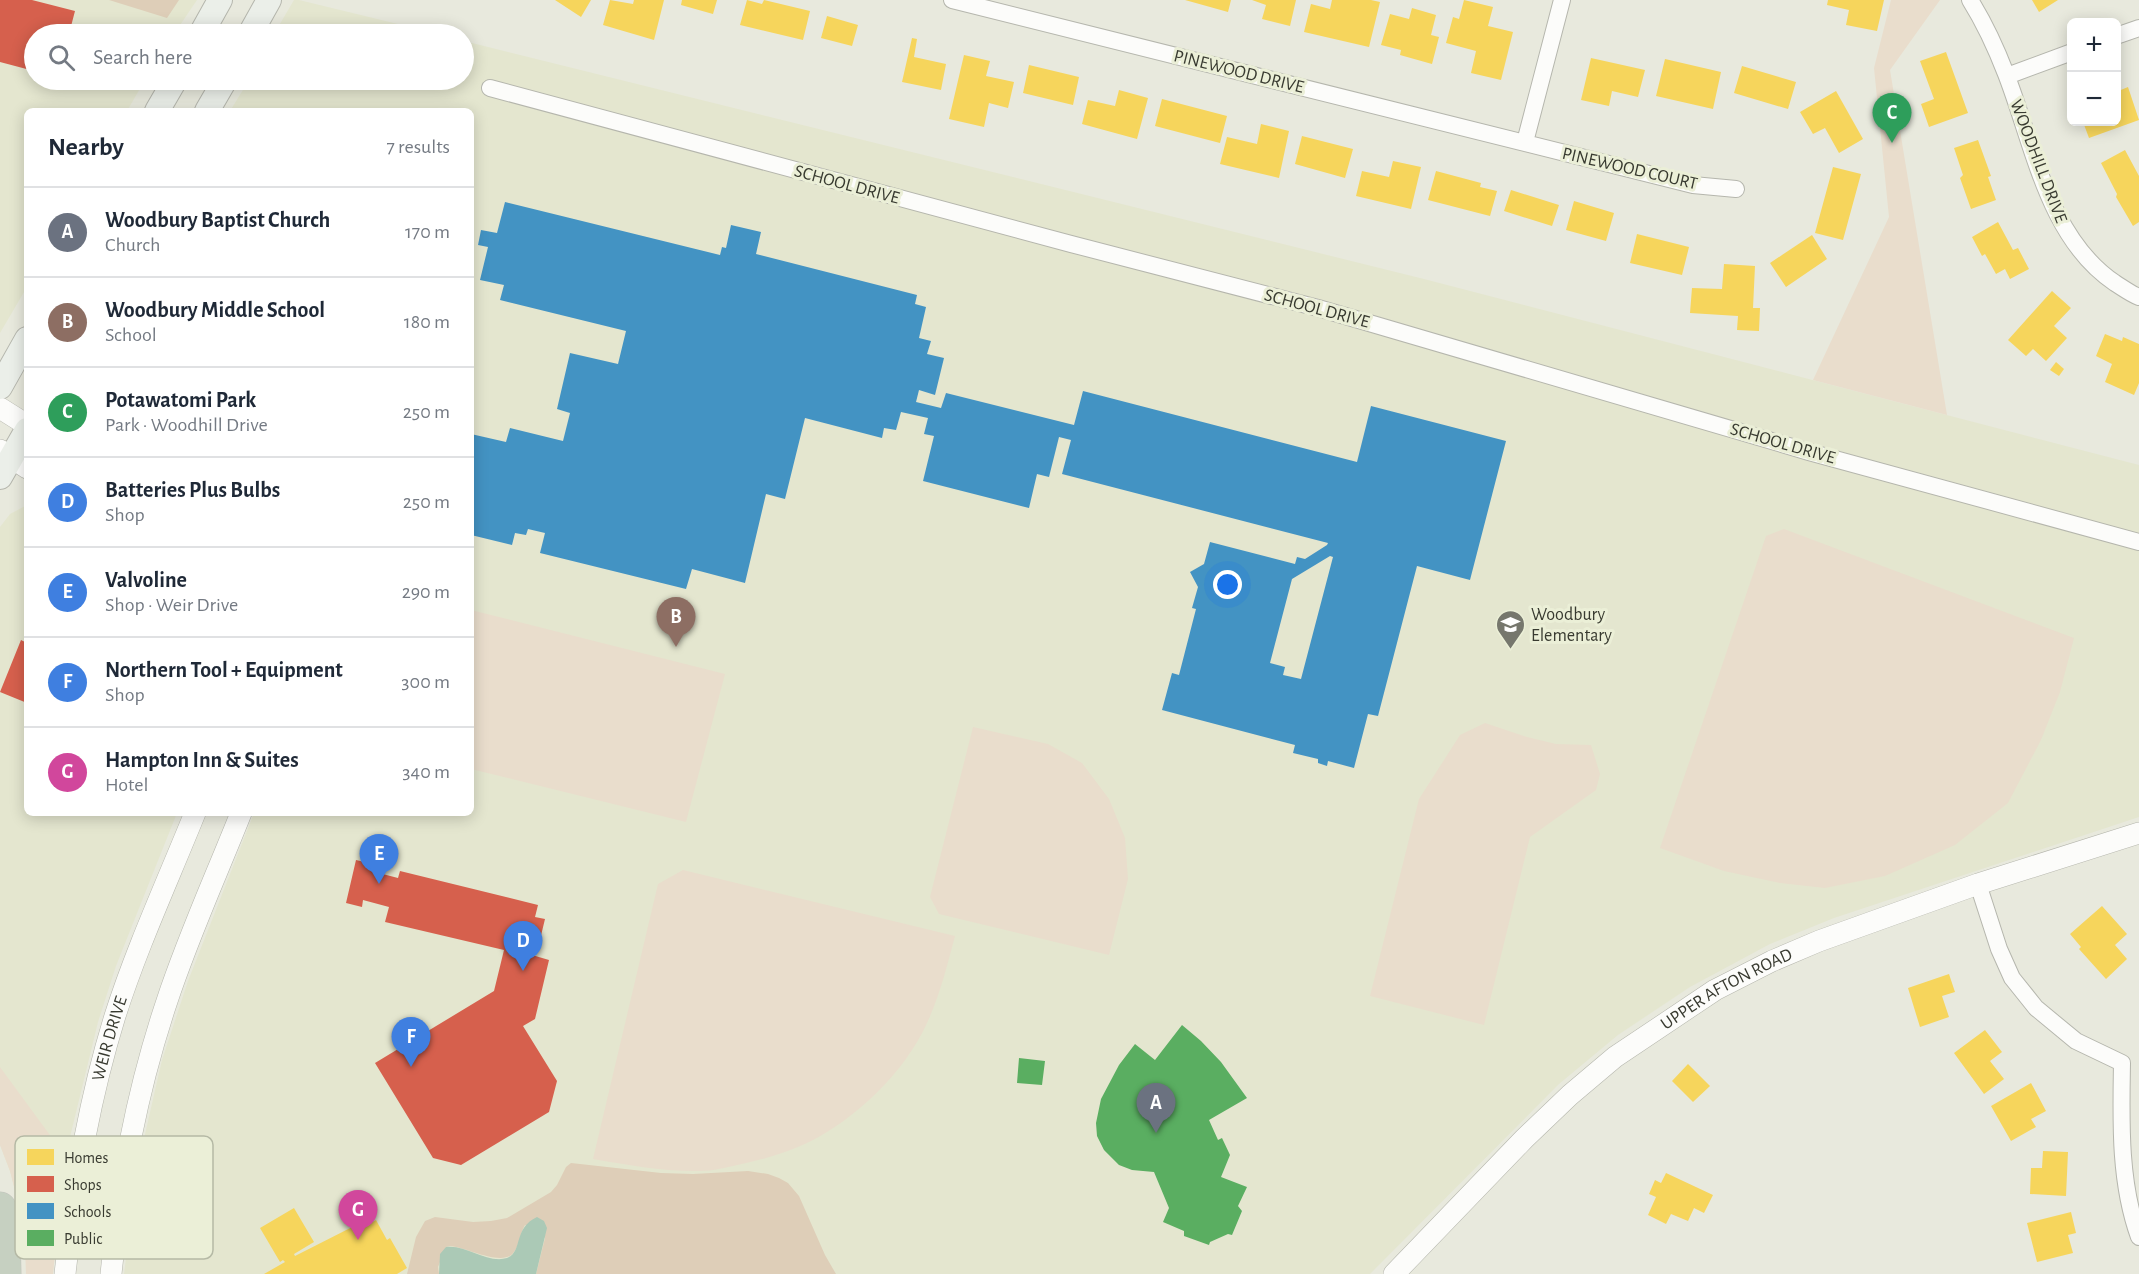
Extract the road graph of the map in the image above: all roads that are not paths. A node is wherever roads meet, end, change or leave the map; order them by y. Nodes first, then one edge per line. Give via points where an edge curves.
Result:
1 (220, 0) edge
2 (269, 0) edge
3 (952, 0) edge
4 (1562, 0) edge
5 (1970, 0) edge
6 (207, 24) edge
7 (256, 24) edge
8 (2139, 28) edge
9 (2121, 34) edge
10 (2067, 54) edge
11 (2007, 76) junction
12 (490, 88) dead end
13 (169, 90) edge
14 (219, 90) edge
15 (159, 108) edge
16 (209, 108) edge
17 (1525, 142) junction
18 (1736, 189) dead end
19 (2139, 297) edge
20 (24, 344) edge
21 (0, 387) edge
22 (0, 408) edge
23 (24, 423) edge
24 (24, 436) edge
25 (10, 463) edge
26 (2139, 542) edge
27 (194, 816) edge
28 (240, 816) edge
29 (2139, 833) edge
30 (1978, 884) junction
31 (85, 1136) edge
32 (131, 1136) edge
33 (0, 1208) edge
34 (2139, 1237) edge
35 (67, 1259) edge
36 (113, 1259) edge
37 (5, 1274) edge
38 (65, 1274) edge
39 (111, 1274) edge
40 (1394, 1274) edge

1 - 6 main road
2 - 7 main road
3 - 17 street, PINEWOOD DRIVE
4 - 17 street
5 - 11 street, WOODHILL DRIVE via 1989,31
8 - 9 street
10 - 11 street
11 - 19 street, WOODHILL DRIVE via 2051,202 2068,235 2088,260
12 - 26 street, SCHOOL DRIVE via 1318,308 1809,452
13 - 15 main road
14 - 16 main road
17 - 18 street, PINEWOOD COURT via 1693,184
20 - 21 main road
22 - 23 street
24 - 25 main road
27 - 31 street, WEIR DRIVE via 124,993 103,1057
28 - 32 street via 167,999
29 - 30 street, UPPER AFTON ROAD
30 - 34 street via 2012,978 2036,1008 2076,1041 2122,1063 2121,1119 2128,1201
30 - 40 street, UPPER AFTON ROAD via 1772,961 1714,990 1663,1023 1570,1095
33 - 37 highway
35 - 38 street, WEIR DRIVE
36 - 39 street

